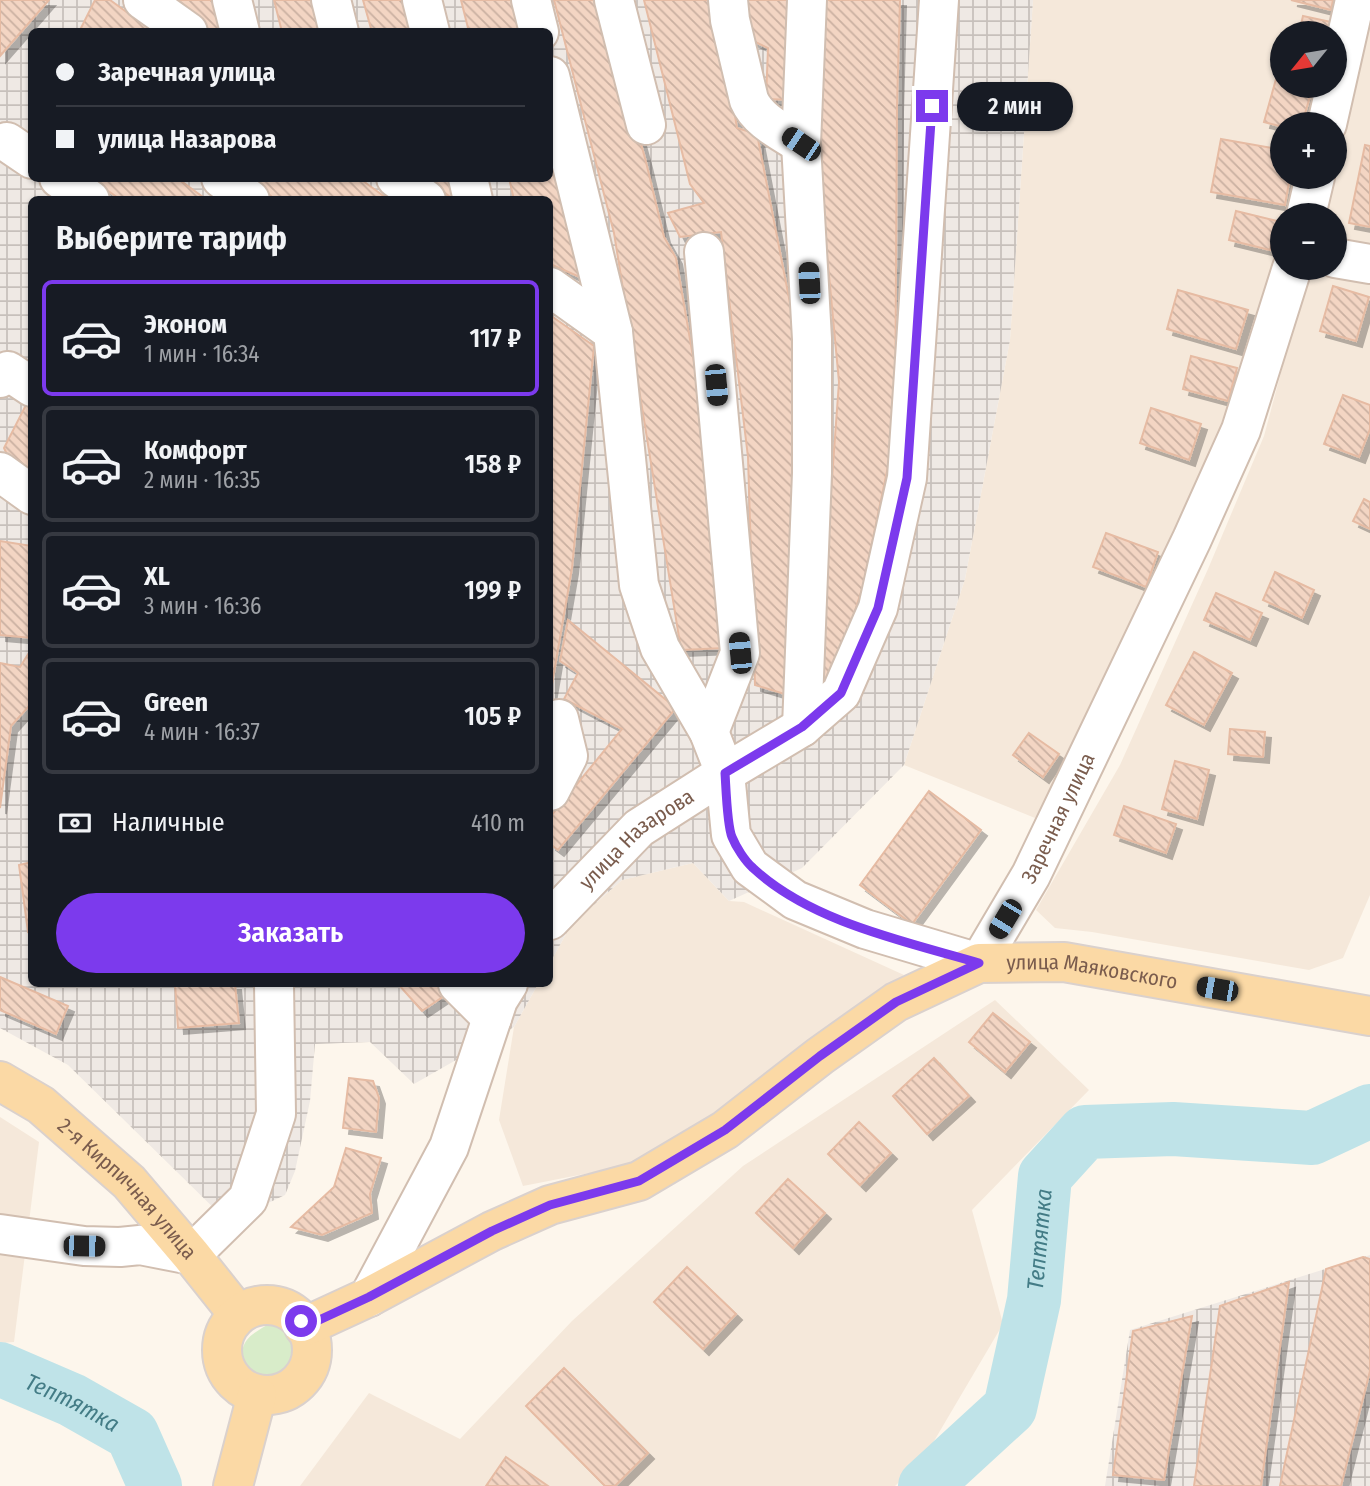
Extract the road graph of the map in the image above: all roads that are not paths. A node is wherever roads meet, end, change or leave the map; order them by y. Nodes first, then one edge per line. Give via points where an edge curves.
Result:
1 (143, 0) edge
2 (232, 0) edge
3 (331, 0) edge
4 (422, 0) edge
5 (531, 0) edge
6 (614, 0) edge
7 (727, 0) edge
8 (807, 0) edge
9 (939, 0) edge
10 (1355, 0) edge
11 (182, 28) edge
12 (239, 28) edge
13 (338, 28) edge
14 (429, 28) edge
15 (537, 28) edge
16 (553, 88) edge
17 (1330, 112) edge
18 (646, 125) dead end
19 (801, 144) junction
20 (65, 182) edge
21 (226, 182) edge
22 (401, 182) edge
23 (84, 196) edge
24 (245, 196) edge
25 (420, 196) edge
26 (704, 252) dead end
27 (1347, 260) edge
28 (1370, 264) edge
29 (1289, 280) edge
30 (553, 289) edge
31 (613, 332) junction
32 (0, 378) edge
33 (28, 384) edge
34 (0, 472) edge
35 (28, 492) edge
36 (559, 719) dead end
37 (802, 727) junction
38 (709, 732) junction
39 (725, 773) junction
40 (553, 785) edge
41 (553, 916) edge
42 (979, 963) junction
43 (274, 987) edge
44 (461, 987) edge
45 (506, 987) edge
46 (1357, 1014) edge
47 (492, 1018) junction
48 (0, 1081) edge
49 (0, 1234) edge
50 (191, 1255) junction
51 (369, 1297) junction
52 (238, 1314) junction
53 (304, 1327) junction
54 (257, 1395) junction
55 (233, 1486) edge

1 - 11 street
2 - 12 street
3 - 13 street
4 - 14 street
5 - 15 street
6 - 18 street
7 - 19 street via 753,108
8 - 19 street
9 - 37 street, улица Назарова via 907,478 878,608 841,693
10 - 17 street
16 - 31 street
19 - 37 street via 812,339
20 - 23 street
21 - 24 street
22 - 25 street
26 - 38 street via 740,653
27 - 28 street
29 - 42 street, Заречная улица via 1241,430 1192,539 1031,875
30 - 31 street
31 - 38 street via 639,584 660,648
32 - 33 street via 8,370
34 - 35 street
36 - 40 street via 568,756
37 - 39 street, улица Назарова
38 - 39 street
39 - 41 street, улица Назарова via 639,828
39 - 42 street via 731,835 750,867 795,900 865,929
42 - 46 main road, улица Маяковского via 1064,962
42 - 51 main road via 896,1002 725,1130 639,1181 550,1205
43 - 50 street via 276,1114 248,1199
44 - 47 street
45 - 47 street
47 - 51 street via 449,1147
48 - 50 main road, 2-я Кирпичная улица via 41,1105 129,1182
49 - 50 street via 84,1246 140,1245
50 - 52 main road, 2-я Кирпичная улица
51 - 53 main road
52 - 53 main road via 269,1305 285,1309
52 - 54 main road via 227,1329 224,1365 235,1383
53 - 54 main road via 311,1341 311,1362 298,1384 276,1395
54 - 55 main road

